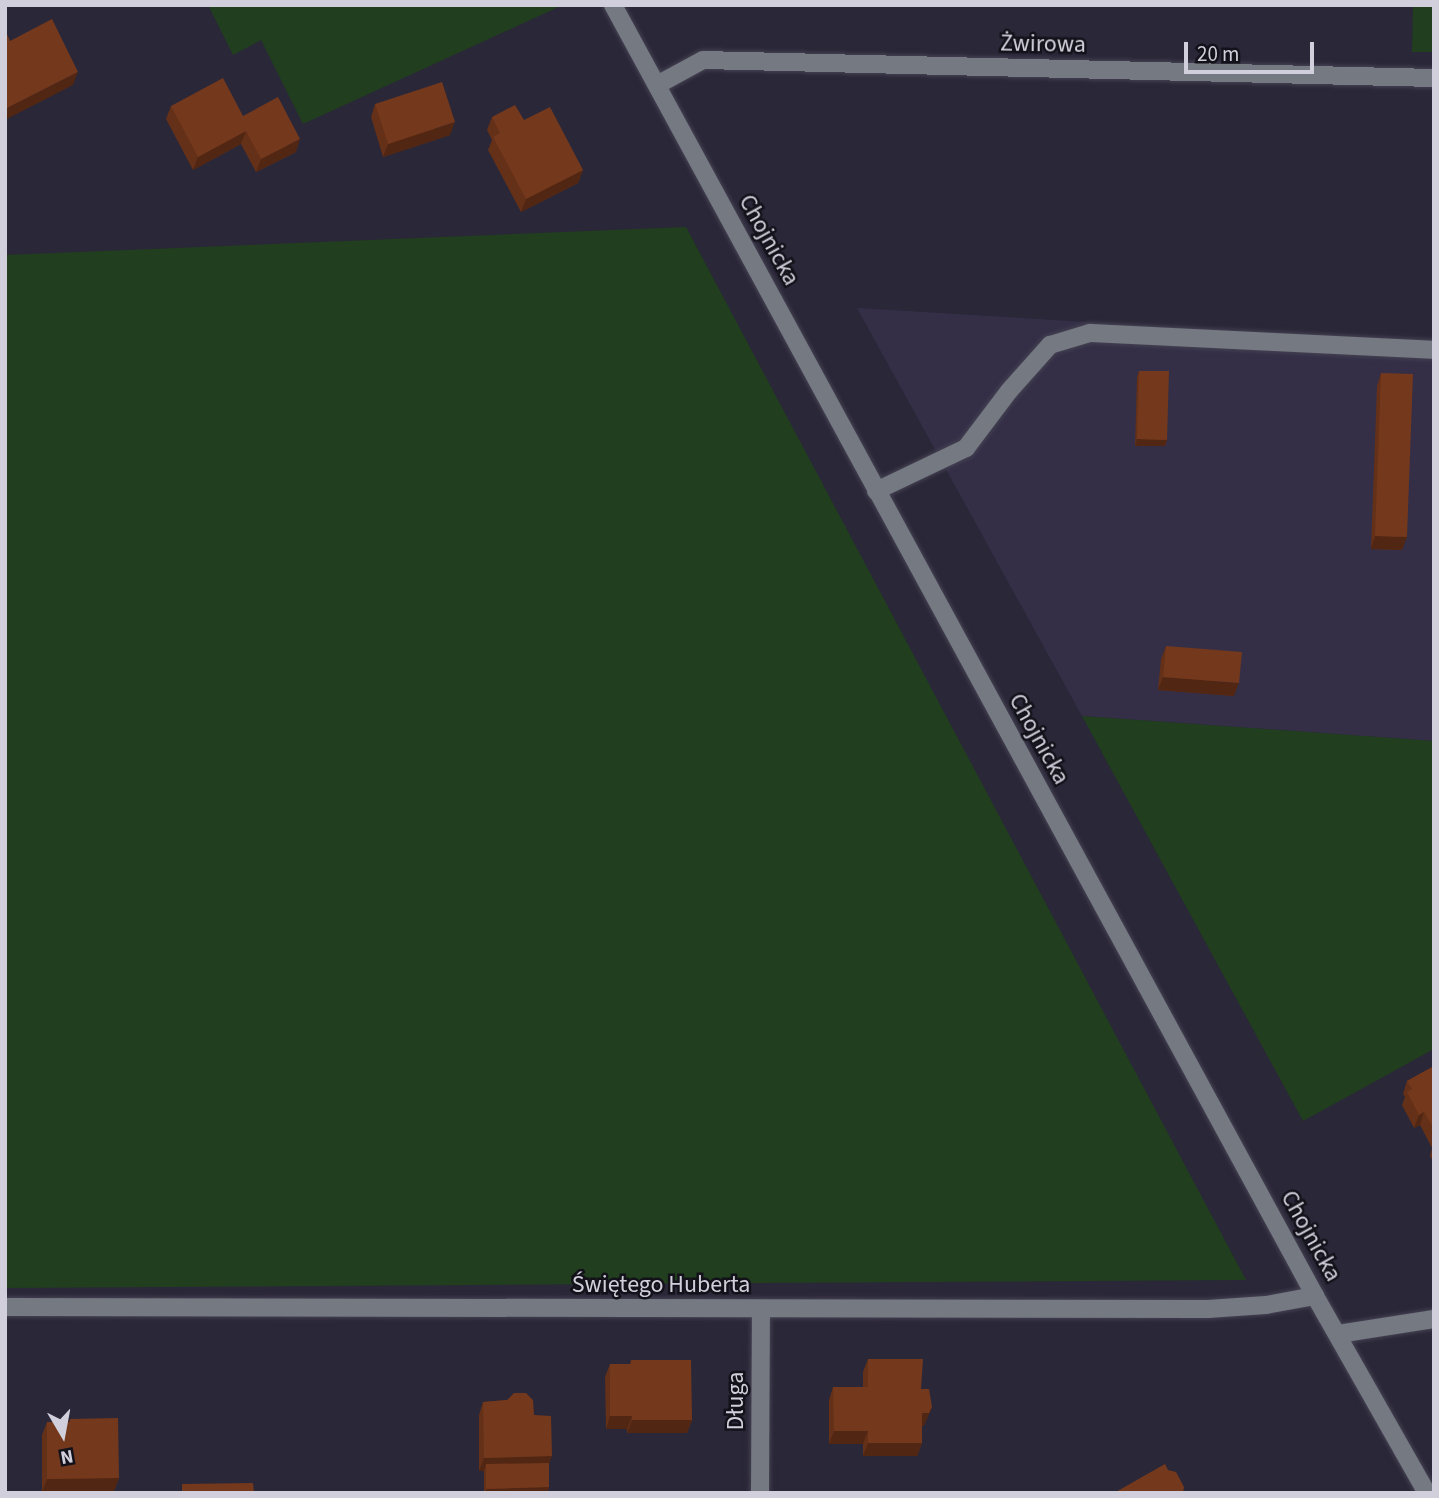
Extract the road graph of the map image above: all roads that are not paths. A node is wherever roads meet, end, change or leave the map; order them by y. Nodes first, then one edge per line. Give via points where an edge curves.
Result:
1 (613, 5) edge
2 (1434, 78) edge
3 (657, 85) junction
4 (1434, 350) edge
5 (876, 491) junction
6 (1315, 1296) junction
7 (5, 1307) edge
8 (761, 1310) junction
9 (1434, 1319) edge
10 (1338, 1334) junction
11 (760, 1493) edge
12 (1427, 1493) edge

1 - 3 street, Chojnicka
2 - 3 street, Żwirowa via 703,60
3 - 5 street, Chojnicka
4 - 5 street via 1090,332 1050,345 966,448
5 - 6 street, Chojnicka
6 - 8 street, Świętego Huberta via 1208,1309
6 - 10 street, Chojnicka
7 - 8 street, Świętego Huberta
8 - 11 street, Długa
9 - 10 street
10 - 12 street, Chojnicka

